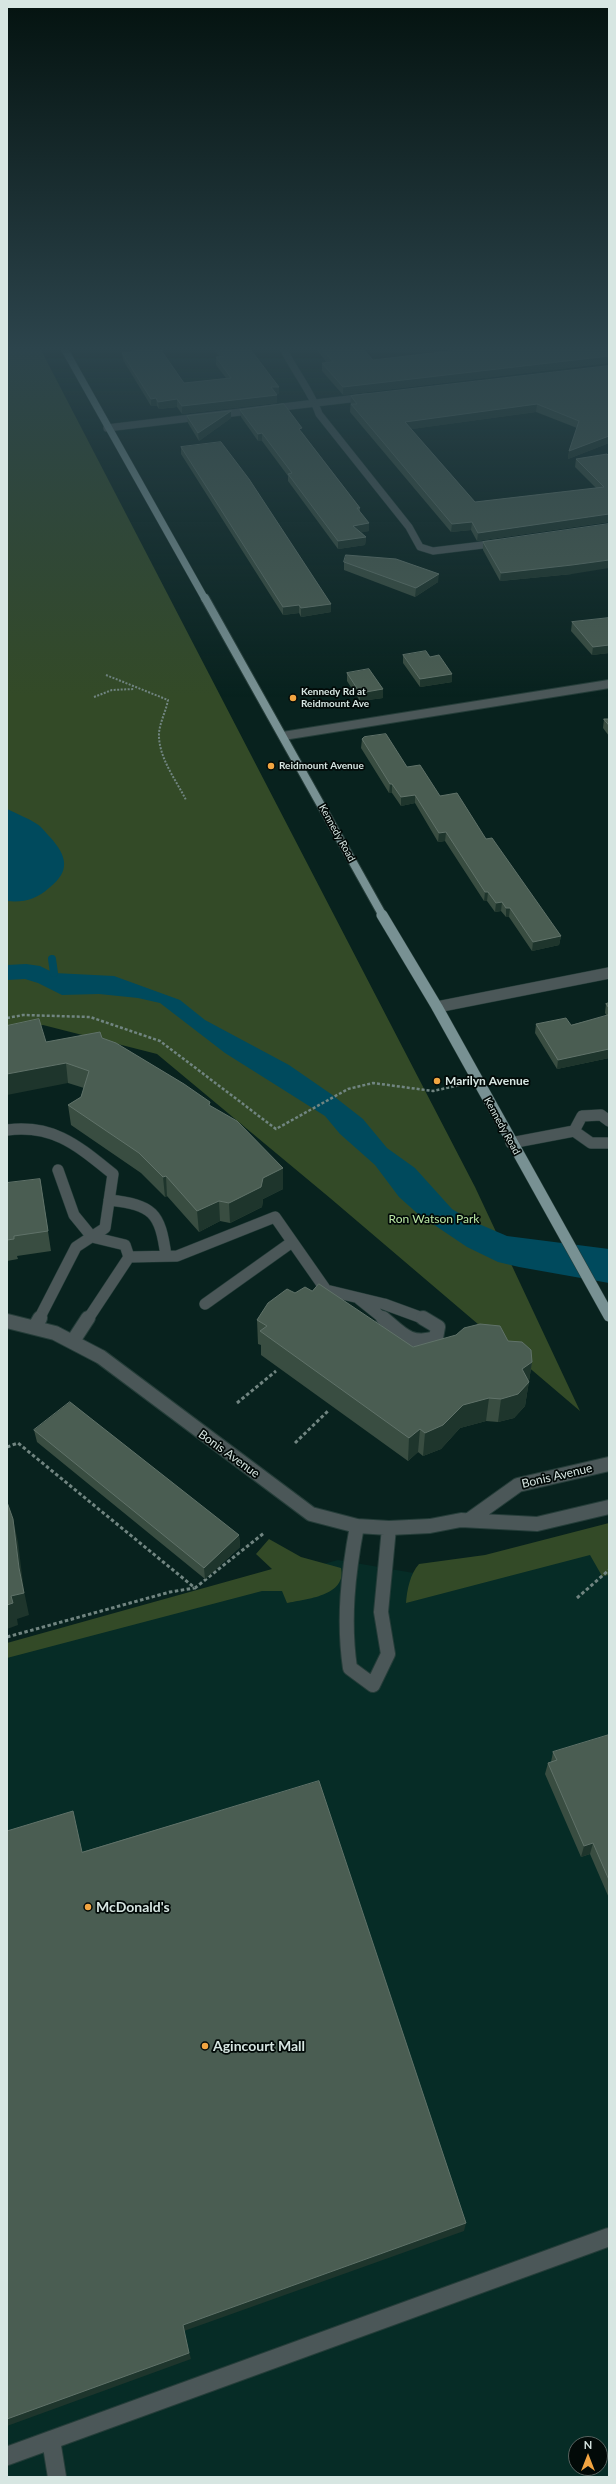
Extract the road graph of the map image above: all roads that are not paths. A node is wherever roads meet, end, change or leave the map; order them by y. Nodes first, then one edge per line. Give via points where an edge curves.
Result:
1 (129, 466) edge
2 (360, 466) edge
3 (511, 541) edge
4 (609, 684) edge
5 (283, 736) junction
6 (609, 973) edge
7 (437, 1007) junction
8 (609, 1121) edge
9 (7, 1130) edge
10 (574, 1131) junction
11 (511, 1143) junction
12 (609, 1143) edge
13 (58, 1170) dead end
14 (109, 1200) junction
15 (92, 1237) junction
16 (292, 1242) junction
17 (166, 1256) junction
18 (129, 1257) junction
19 (359, 1298) junction
20 (205, 1304) dead end
21 (609, 1316) edge
22 (7, 1322) edge
23 (35, 1327) junction
24 (73, 1340) junction
25 (609, 1464) edge
26 (609, 1507) edge
27 (469, 1520) junction
28 (357, 1526) junction
29 (389, 1528) junction
30 (609, 2237) edge
31 (51, 2440) junction
32 (7, 2456) edge
33 (57, 2477) edge

1 - 5 main road, Kennedy Road
2 - 3 street via 409,527 420,547 433,551 450,550
4 - 5 street
5 - 7 main road, Kennedy Road via 398,943
6 - 7 street
7 - 11 main road, Kennedy Road
8 - 10 street via 601,1115 582,1116
9 - 14 street via 24,1126 62,1135 113,1174
10 - 11 street
10 - 12 street via 591,1143
11 - 21 main road, Kennedy Road
13 - 15 street via 74,1215
14 - 15 street via 105,1228
14 - 17 street via 140,1202 156,1214 163,1231
15 - 18 street via 124,1245
15 - 23 street via 76,1247
16 - 17 street via 275,1216 177,1256
16 - 19 street via 326,1290
16 - 20 street
17 - 18 street
18 - 24 street
19 - 19 street via 424,1316 438,1327 436,1338 423,1342 410,1340
22 - 23 street, Bonis Avenue
23 - 24 street, Bonis Avenue
24 - 28 street, Bonis Avenue via 101,1357 311,1514
25 - 27 street, Bonis Avenue via 518,1485
26 - 27 street, Bonis Avenue via 537,1524
27 - 29 street, Bonis Avenue
28 - 29 street, Bonis Avenue
28 - 29 street via 345,1590 345,1641 350,1668 373,1685 388,1654 381,1612
30 - 31 street
31 - 32 street
31 - 33 street

